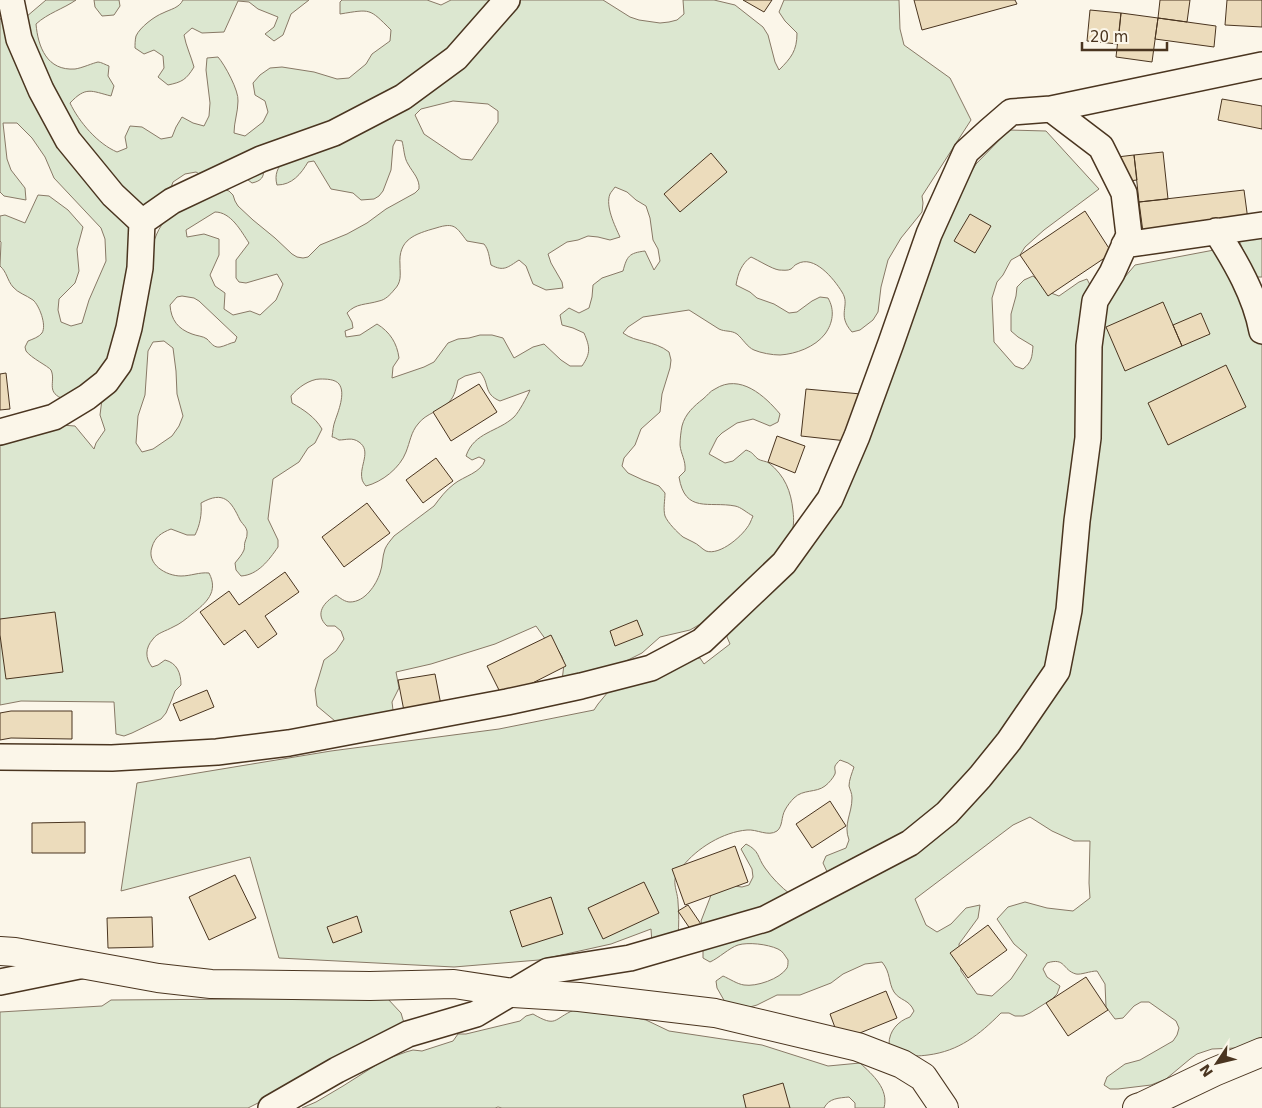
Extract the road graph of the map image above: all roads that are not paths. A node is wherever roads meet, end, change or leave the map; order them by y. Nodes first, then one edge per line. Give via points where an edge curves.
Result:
1 (11, 0) edge
2 (507, 0) edge
3 (1262, 66) edge
4 (1051, 109) junction
5 (142, 222) junction
6 (1262, 224) edge
7 (1216, 231) junction
8 (1124, 245) junction
9 (1262, 332) edge
10 (0, 432) edge
11 (0, 757) edge
12 (0, 951) edge
13 (84, 965) junction
14 (0, 982) edge
15 (513, 993) junction
16 (1262, 1052) edge
17 (270, 1108) edge
18 (944, 1108) edge
19 (1137, 1108) edge

1 - 5 street via 19,39 68,140 113,195
2 - 5 street via 456,58 403,97 334,133 261,159 172,201
3 - 4 street
4 - 8 street via 1101,147 1124,193 1129,235
4 - 11 street via 1011,112 966,152 929,234 857,436 830,499 784,563 702,641 652,668 581,686 288,743 217,752 112,758
5 - 10 street via 140,268 119,364 106,382 54,417
6 - 7 street
7 - 8 street
7 - 9 street via 1244,280 1259,314
8 - 15 street via 1095,301 1088,346 1088,438 1069,610 1057,671 980,777 948,814 910,843 765,919 630,958 548,971
12 - 13 street
13 - 14 street
13 - 15 street via 211,984 454,984
15 - 17 street via 476,1014 408,1034
15 - 18 street via 579,997 715,1014 858,1048 902,1064 923,1077
16 - 19 street

